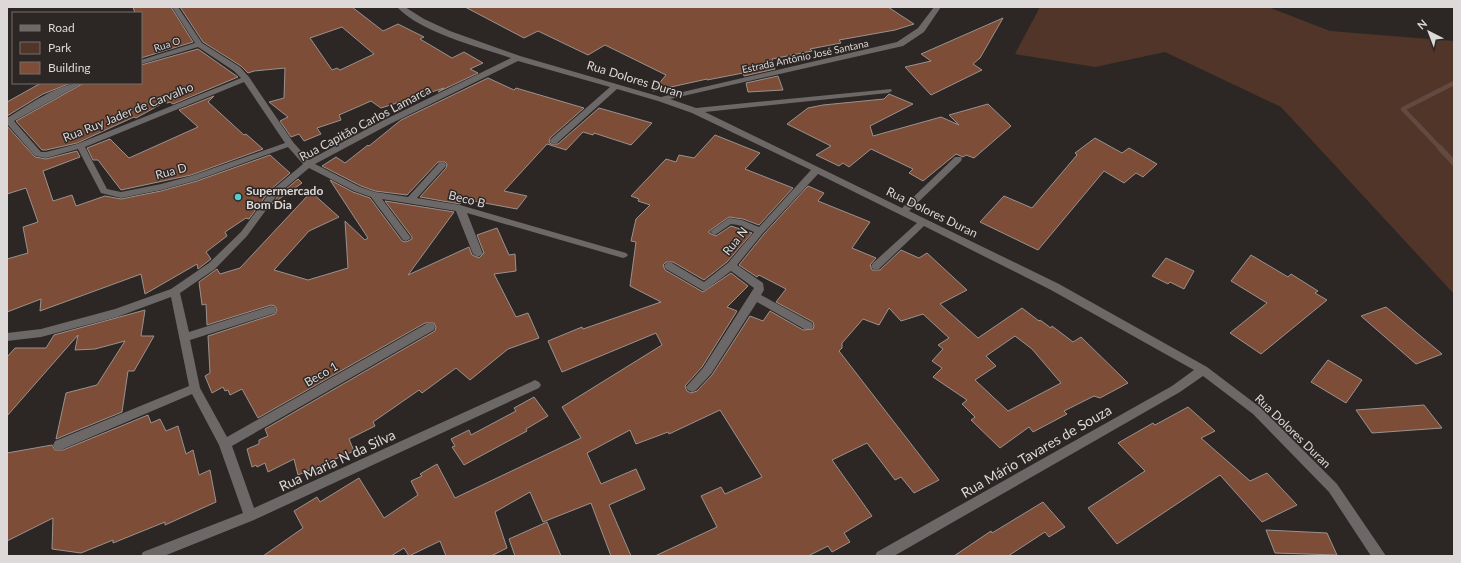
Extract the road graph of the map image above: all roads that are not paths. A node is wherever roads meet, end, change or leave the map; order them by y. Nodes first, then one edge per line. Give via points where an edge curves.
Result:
1 (175, 7) edge
2 (400, 7) edge
3 (938, 7) edge
4 (199, 44) junction
5 (517, 58) junction
6 (142, 62) edge
7 (246, 78) junction
8 (77, 84) edge
9 (615, 86) junction
10 (888, 91) dead end
11 (661, 99) junction
12 (695, 111) junction
13 (8, 120) edge
14 (554, 141) dead end
15 (290, 144) junction
16 (80, 146) junction
17 (958, 159) dead end
18 (308, 164) junction
19 (442, 165) dead end
20 (816, 170) junction
21 (374, 196) junction
22 (411, 200) junction
23 (460, 208) junction
24 (903, 212) junction
25 (923, 222) junction
26 (760, 231) junction
27 (715, 232) dead end
28 (406, 238) dead end
29 (478, 254) dead end
30 (623, 255) dead end
31 (669, 266) dead end
32 (731, 266) junction
33 (876, 266) dead end
34 (175, 292) junction
35 (755, 297) junction
36 (271, 310) dead end
37 (808, 326) dead end
38 (430, 327) dead end
39 (185, 337) junction
40 (7, 338) edge
41 (1203, 370) junction
42 (535, 385) dead end
43 (692, 387) dead end
44 (195, 388) junction
45 (225, 444) junction
46 (59, 445) dead end
47 (250, 516) junction
48 (148, 556) edge
49 (882, 556) edge
50 (1379, 556) edge

1 - 4 street
2 - 5 street, Rua Dolores Duran via 420,21 446,33
3 - 11 street, Estrada Antônio José Santana via 921,30 900,44
4 - 6 street, Rua O
4 - 7 street via 237,69
5 - 9 street, Rua Dolores Duran
5 - 18 street, Rua Capitão Carlos Lamarca
7 - 15 street
7 - 16 street, Rua Ruy Jader de Carvalho
8 - 13 street
9 - 11 street, Rua Dolores Duran
9 - 14 street
10 - 12 street
11 - 12 street, Rua Dolores Duran
12 - 20 street, Rua Dolores Duran
13 - 16 street, Rua Ruy Jader de Carvalho via 38,154 46,156
15 - 16 street, Rua D via 194,178 121,195 104,191
15 - 18 street
17 - 24 street
18 - 21 street, Beco B
18 - 34 street, Rua Capitão Carlos Lamarca via 274,193 244,234 212,266
19 - 22 street
20 - 24 street, Rua Dolores Duran
20 - 26 street, Rua N
21 - 22 street, Beco B
21 - 28 street
22 - 23 street, Beco B
23 - 29 street
23 - 30 street, Beco B
24 - 25 street, Rua Dolores Duran
25 - 33 street
25 - 41 street, Rua Dolores Duran via 1055,287
26 - 27 street via 739,222 729,221
26 - 32 street, Rua N
31 - 32 street via 704,287
32 - 35 street, Rua N via 759,286
34 - 39 street
34 - 40 street, Rua Capitão Carlos Lamarca via 117,313 41,333
35 - 37 street
35 - 43 street via 707,371
36 - 39 street
38 - 45 street, Beco 1
39 - 44 street
41 - 49 street, Rua Mário Tavares de Souza via 1176,389
41 - 50 street, Rua Dolores Duran via 1257,412 1333,488
42 - 47 street, Rua Maria N da Silva
44 - 45 street
44 - 46 street
45 - 47 street
47 - 48 street, Rua Maria N da Silva

